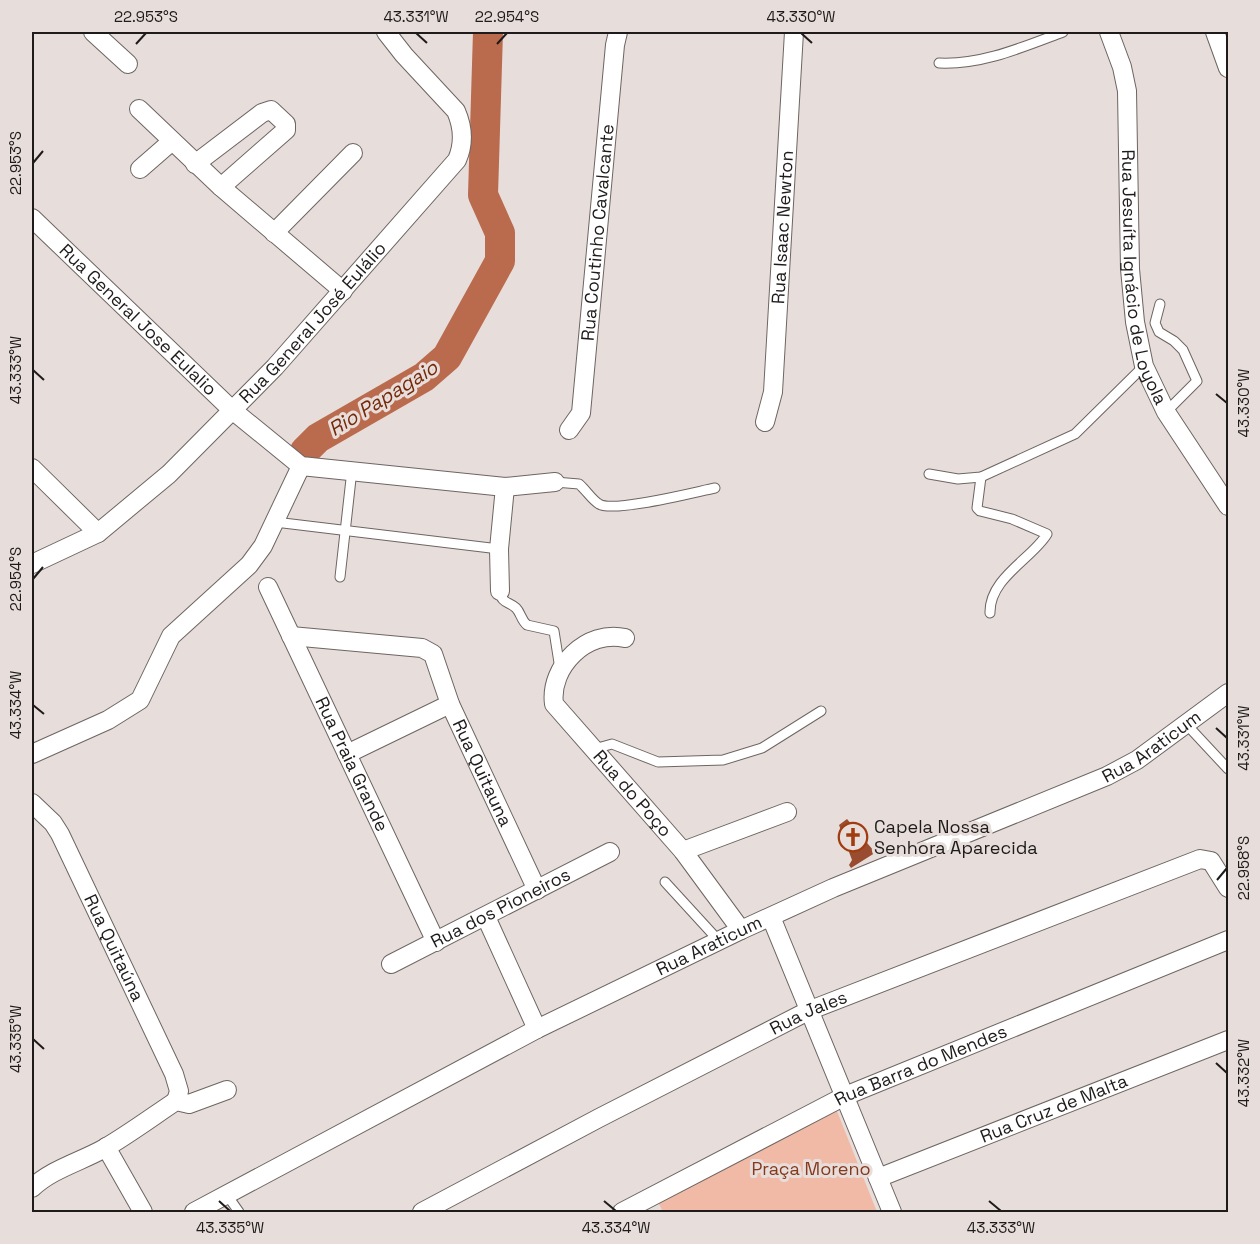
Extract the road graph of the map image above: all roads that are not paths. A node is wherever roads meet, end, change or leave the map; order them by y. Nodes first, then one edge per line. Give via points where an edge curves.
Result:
1 (93, 32) edge
2 (387, 32) edge
3 (618, 32) edge
4 (794, 32) edge
5 (1063, 32) edge
6 (1109, 32) edge
7 (1215, 32) edge
8 (939, 63) dead end
9 (128, 64) dead end
10 (1228, 68) edge
11 (140, 109) dead end
12 (171, 142) junction
13 (353, 153) dead end
14 (195, 164) junction
15 (140, 169) dead end
16 (221, 188) junction
17 (32, 219) edge
18 (274, 233) junction
19 (343, 291) junction
20 (1160, 304) dead end
21 (1144, 366) junction
22 (231, 409) junction
23 (1166, 412) junction
24 (765, 422) dead end
25 (568, 430) dead end
26 (301, 466) junction
27 (32, 468) edge
28 (352, 470) junction
29 (929, 474) dead end
30 (981, 477) junction
31 (555, 482) joint
32 (505, 487) junction
33 (715, 488) dead end
34 (1228, 506) edge
35 (275, 522) junction
36 (345, 530) junction
37 (98, 533) junction
38 (499, 549) junction
39 (32, 564) edge
40 (340, 577) dead end
41 (268, 587) dead end
42 (500, 591) joint
43 (990, 614) dead end
44 (291, 636) junction
45 (625, 638) dead end
46 (561, 670) junction
47 (1228, 693) edge
48 (450, 704) junction
49 (821, 711) dead end
50 (1187, 725) junction
51 (594, 749) junction
52 (32, 754) edge
53 (347, 754) junction
54 (1228, 769) edge
55 (32, 803) edge
56 (787, 812) dead end
57 (683, 851) junction
58 (610, 852) dead end
59 (665, 882) dead end
60 (1228, 888) edge
61 (537, 890) junction
62 (486, 917) junction
63 (771, 917) junction
64 (741, 930) junction
65 (1228, 940) edge
66 (719, 941) junction
67 (436, 942) junction
68 (391, 964) dead end
69 (808, 1011) junction
70 (537, 1029) junction
71 (1228, 1040) edge
72 (227, 1090) dead end
73 (845, 1096) junction
74 (176, 1101) junction
75 (106, 1148) junction
76 (39, 1170) edge
77 (878, 1178) junction
78 (32, 1188) edge
79 (227, 1195) junction
80 (646, 1207) edge
81 (143, 1212) edge
82 (194, 1212) edge
83 (239, 1212) edge
84 (422, 1212) edge
85 (622, 1212) edge
86 (892, 1212) edge

1 - 9 street
2 - 19 street, Rua General José Eulálio via 456,111 461,123 461,151
3 - 25 street, Rua Coutinho Cavalcante via 581,413
4 - 24 street, Rua Isaac Newton via 773,392
5 - 8 lane via 972,62
6 - 21 street, Rua Jesuíta Ignácio de Loyola via 1126,91 1130,269
7 - 10 street
11 - 12 street
12 - 14 street
12 - 15 street
13 - 18 street
14 - 16 street
14 - 16 street via 262,113 271,110 282,119 286,130
16 - 18 street
17 - 22 street, Rua General Jose Eulalio
18 - 19 street
19 - 22 street, Rua General José Eulálio
20 - 23 lane via 1155,323 1158,332 1183,350 1197,381
21 - 23 street, Rua Jesuíta Ignácio de Loyola
21 - 30 lane via 1075,434
22 - 26 street, Rua General Jose Eulalio
22 - 37 street, Rua General José Eulálio via 169,474
23 - 34 street, Rua Jesuíta Ignácio de Loyola
26 - 28 street
26 - 35 street
27 - 37 street
28 - 32 street
28 - 36 lane
29 - 30 lane via 958,479
30 - 43 lane via 980,511 1047,534 1013,567 992,600
31 - 32 street
31 - 33 lane via 579,484 597,503 606,506
32 - 38 street
35 - 36 lane
35 - 52 street via 249,565 171,636 140,700 108,720
36 - 38 lane
36 - 40 lane
37 - 39 street, Rua General José Eulálio
38 - 42 street
41 - 44 street, Rua Praia Grande
42 - 46 lane via 503,600 515,607 527,625 554,631
44 - 48 street, Rua Quitauna via 422,648 433,654
44 - 53 street, Rua Praia Grande
45 - 46 street, Rua do Poço via 611,637 581,646
46 - 51 street, Rua do Poço via 554,705
47 - 50 street, Rua Araticum
48 - 53 street
48 - 61 street, Rua Quitauna
49 - 51 lane via 762,748 723,760 658,762 612,744
50 - 54 lane
50 - 63 street, Rua Araticum via 1137,760 1098,780
51 - 57 street, Rua do Poço
53 - 67 street, Rua Praia Grande
55 - 74 street, Rua Quitaúna via 60,834 174,1074 179,1091
56 - 57 street
57 - 64 street, Rua do Poço
58 - 61 street, Rua dos Pioneiros
59 - 66 lane
60 - 69 street, Rua Jales via 1213,864 1200,859
61 - 62 street, Rua dos Pioneiros
62 - 67 street, Rua dos Pioneiros
62 - 70 street
63 - 64 street, Rua Araticum
63 - 69 street
64 - 66 street, Rua Araticum
65 - 73 street, Rua Barra do Mendes
66 - 70 street, Rua Araticum
67 - 68 street, Rua dos Pioneiros
69 - 73 street
69 - 84 street, Rua Jales
70 - 79 street, Rua Araticum
71 - 77 street, Rua Cruz de Malta
72 - 74 street via 189,1104
73 - 77 street
73 - 80 street, Rua Barra do Mendes
74 - 75 street
75 - 76 street via 60,1171
75 - 81 street
76 - 78 street
77 - 86 street
79 - 82 street, Rua Araticum
79 - 83 lane
80 - 85 street, Rua Barra do Mendes

